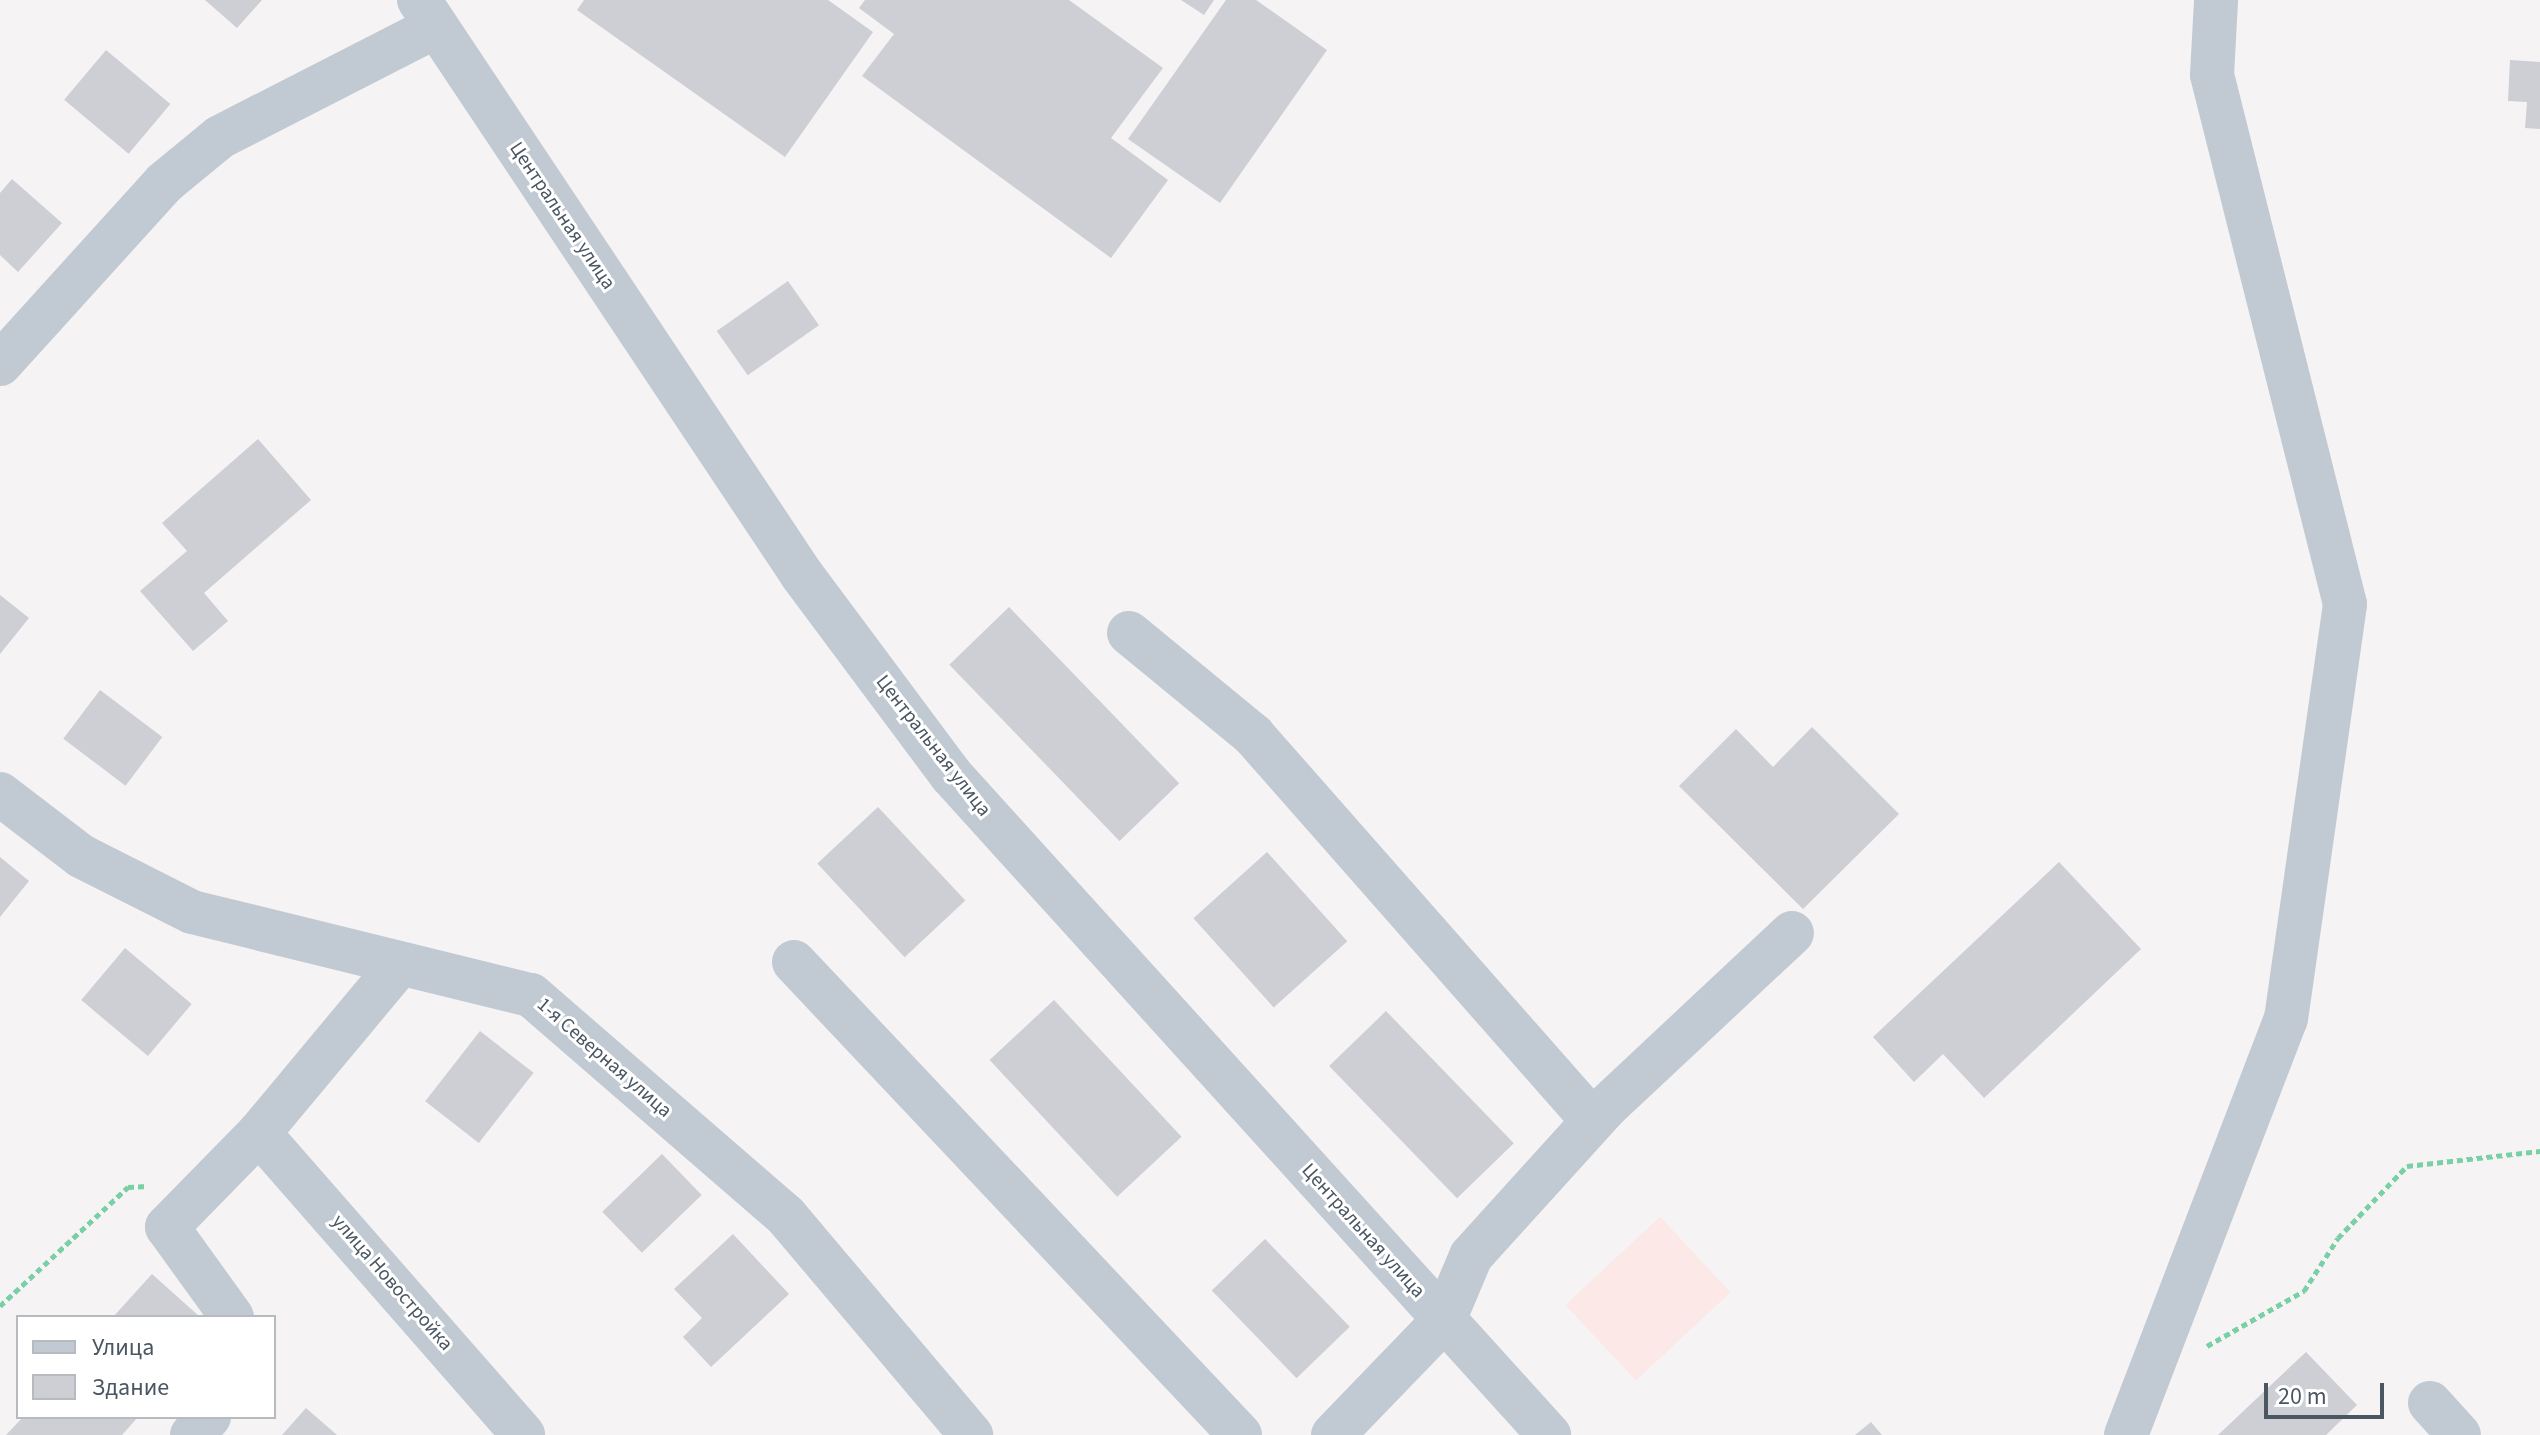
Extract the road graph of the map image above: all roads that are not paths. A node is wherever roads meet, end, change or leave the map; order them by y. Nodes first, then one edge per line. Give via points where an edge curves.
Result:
1 (2216, 0) edge
2 (427, 13) edge
3 (0, 364) edge
4 (1129, 633) dead end
5 (0, 794) edge
6 (1792, 933) dead end
7 (794, 962) dead end
8 (400, 964) junction
9 (1593, 1121) junction
10 (259, 1133) junction
11 (231, 1315) edge
12 (1444, 1320) junction
13 (2430, 1403) dead end
14 (207, 1419) edge
15 (192, 1435) edge
16 (523, 1435) edge
17 (971, 1435) edge
18 (1240, 1435) edge
19 (1333, 1435) edge
20 (1549, 1435) edge
21 (2126, 1435) edge
22 (2459, 1435) edge

1 - 21 street via 2212,75 2345,604 2286,1019
2 - 3 street via 220,137 164,183
2 - 12 street, Центральная улица via 802,575 951,775
4 - 9 street via 1253,735
5 - 8 street, 1-я Северная улица via 81,856 192,912
6 - 9 street
7 - 18 street
8 - 10 street
8 - 17 street, 1-я Северная улица via 531,995 786,1216
9 - 12 street via 1471,1256
10 - 11 street via 167,1227
10 - 16 street, улица Новостройка
12 - 19 street
12 - 20 street, Центральная улица
13 - 22 street
14 - 15 street

